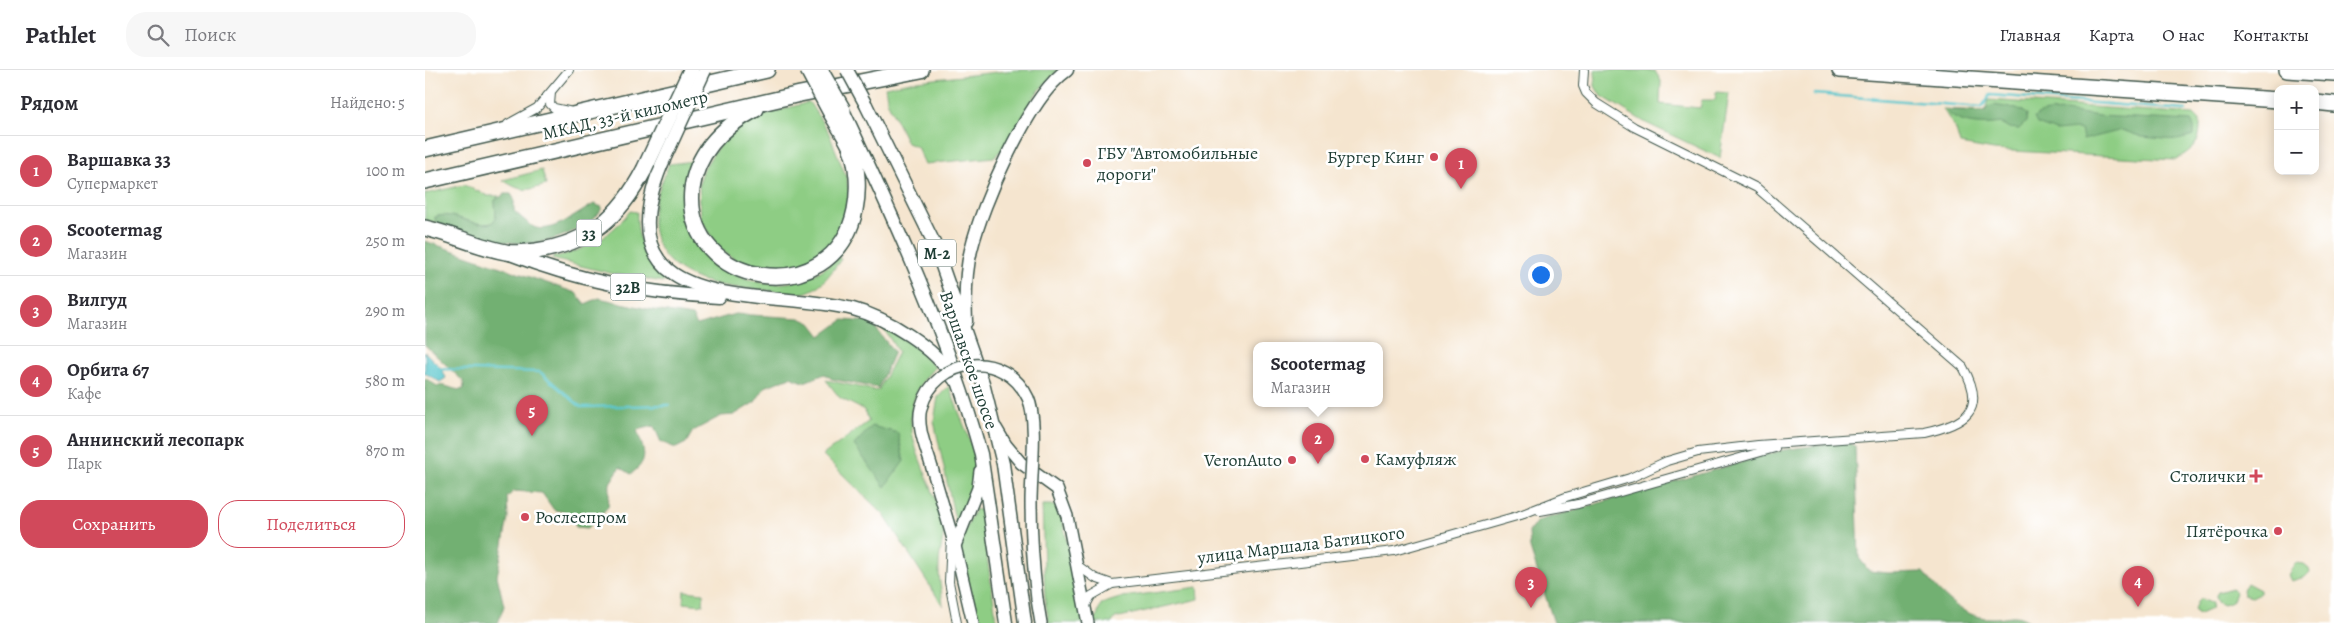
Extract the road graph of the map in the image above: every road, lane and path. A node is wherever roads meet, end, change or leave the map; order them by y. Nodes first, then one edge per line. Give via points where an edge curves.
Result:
1 (569, 70) edge
2 (691, 70) edge
3 (705, 70) edge
4 (767, 70) edge
5 (807, 70) edge
6 (820, 70) edge
7 (847, 70) edge
8 (921, 70) edge
9 (1067, 70) edge
10 (1584, 70) edge
11 (1840, 70) edge
12 (2287, 70) edge
13 (2334, 73) edge
14 (552, 92) junction
15 (800, 94) junction
16 (2274, 100) edge
17 (2319, 102) edge
18 (2334, 104) edge
19 (608, 107) junction
20 (837, 112) junction
21 (471, 139) junction
22 (850, 146) junction
23 (425, 148) edge
24 (425, 181) edge
25 (887, 205) junction
26 (425, 228) edge
27 (507, 253) junction
28 (754, 298) junction
29 (965, 332) junction
30 (961, 392) junction
31 (995, 426) junction
32 (1789, 444) junction
33 (981, 454) junction
34 (1521, 515) junction
35 (951, 534) junction
36 (955, 546) junction
37 (1077, 565) junction
38 (1112, 584) junction
39 (1085, 608) junction
40 (957, 623) edge
41 (973, 623) edge
42 (1006, 623) edge
43 (1025, 623) edge
44 (1041, 623) edge
45 (1088, 623) edge

1 - 14 street
2 - 27 highway, 33, bridge via 645,170 614,214 569,244
3 - 28 main road, 32B, bridge via 654,182 647,211 649,238 664,264 678,276 719,292
4 - 19 highway, МКАД, 33-й километр
5 - 20 highway, bridge
6 - 20 highway, Варшавское шоссе / М-2, bridge
7 - 29 main road, Варшавское шоссе / М-2, bridge via 933,243
8 - 15 highway, МКАД, 33-й километр
9 - 29 main road via 1053,82 1038,103 984,207 970,250
10 - 32 street, улица Маршала Батицкого via 1586,93 1596,103 1633,127 1757,188 1963,367 1975,394 1966,416 1947,428
11 - 16 highway
12 - 13 highway
14 - 19 street via 550,104 562,111
14 - 21 street via 537,108 520,118
15 - 22 highway via 737,119 720,132 699,164 693,181 692,207 703,238 713,251 727,263 763,275 783,277 803,273 820,264 847,236 853,219 857,184
15 - 24 highway, МКАД, 33-й километр
17 - 18 highway
19 - 21 highway, МКАД, 33-й километр
20 - 22 highway
20 - 25 main road, Варшавское шоссе / М-2
21 - 23 highway, МКАД, 33-й километр
22 - 25 main road
25 - 30 main road, Варшавское шоссе / М-2 via 929,300
26 - 27 highway, 32B
27 - 28 main road, 32B via 554,270 641,289
28 - 30 main road via 832,304 877,318 919,342 951,373
29 - 31 main road, Варшавское шоссе / М-2
30 - 33 main road, Варшавское шоссе
31 - 37 main road via 1021,462 1057,489 1067,516
31 - 43 main road, Варшавское шоссе
32 - 34 street, улица Маршала Батицкого via 1578,504
32 - 34 street, улица Маршала Батицкого via 1681,456 1631,478 1566,497
33 - 36 main road via 978,488
33 - 42 main road, Варшавское шоссе
34 - 38 street, улица Маршала Батицкого via 1395,551
35 - 36 main road
35 - 40 street via 949,582
35 - 44 main road, bridge via 920,423 921,409 928,392 939,379 966,366 982,364 1007,374 1020,386 1031,409 1031,537
36 - 41 main road
37 - 38 street via 1095,578
37 - 39 main road
38 - 39 street, улица Маршала Батицкого via 1091,596
39 - 45 main road

